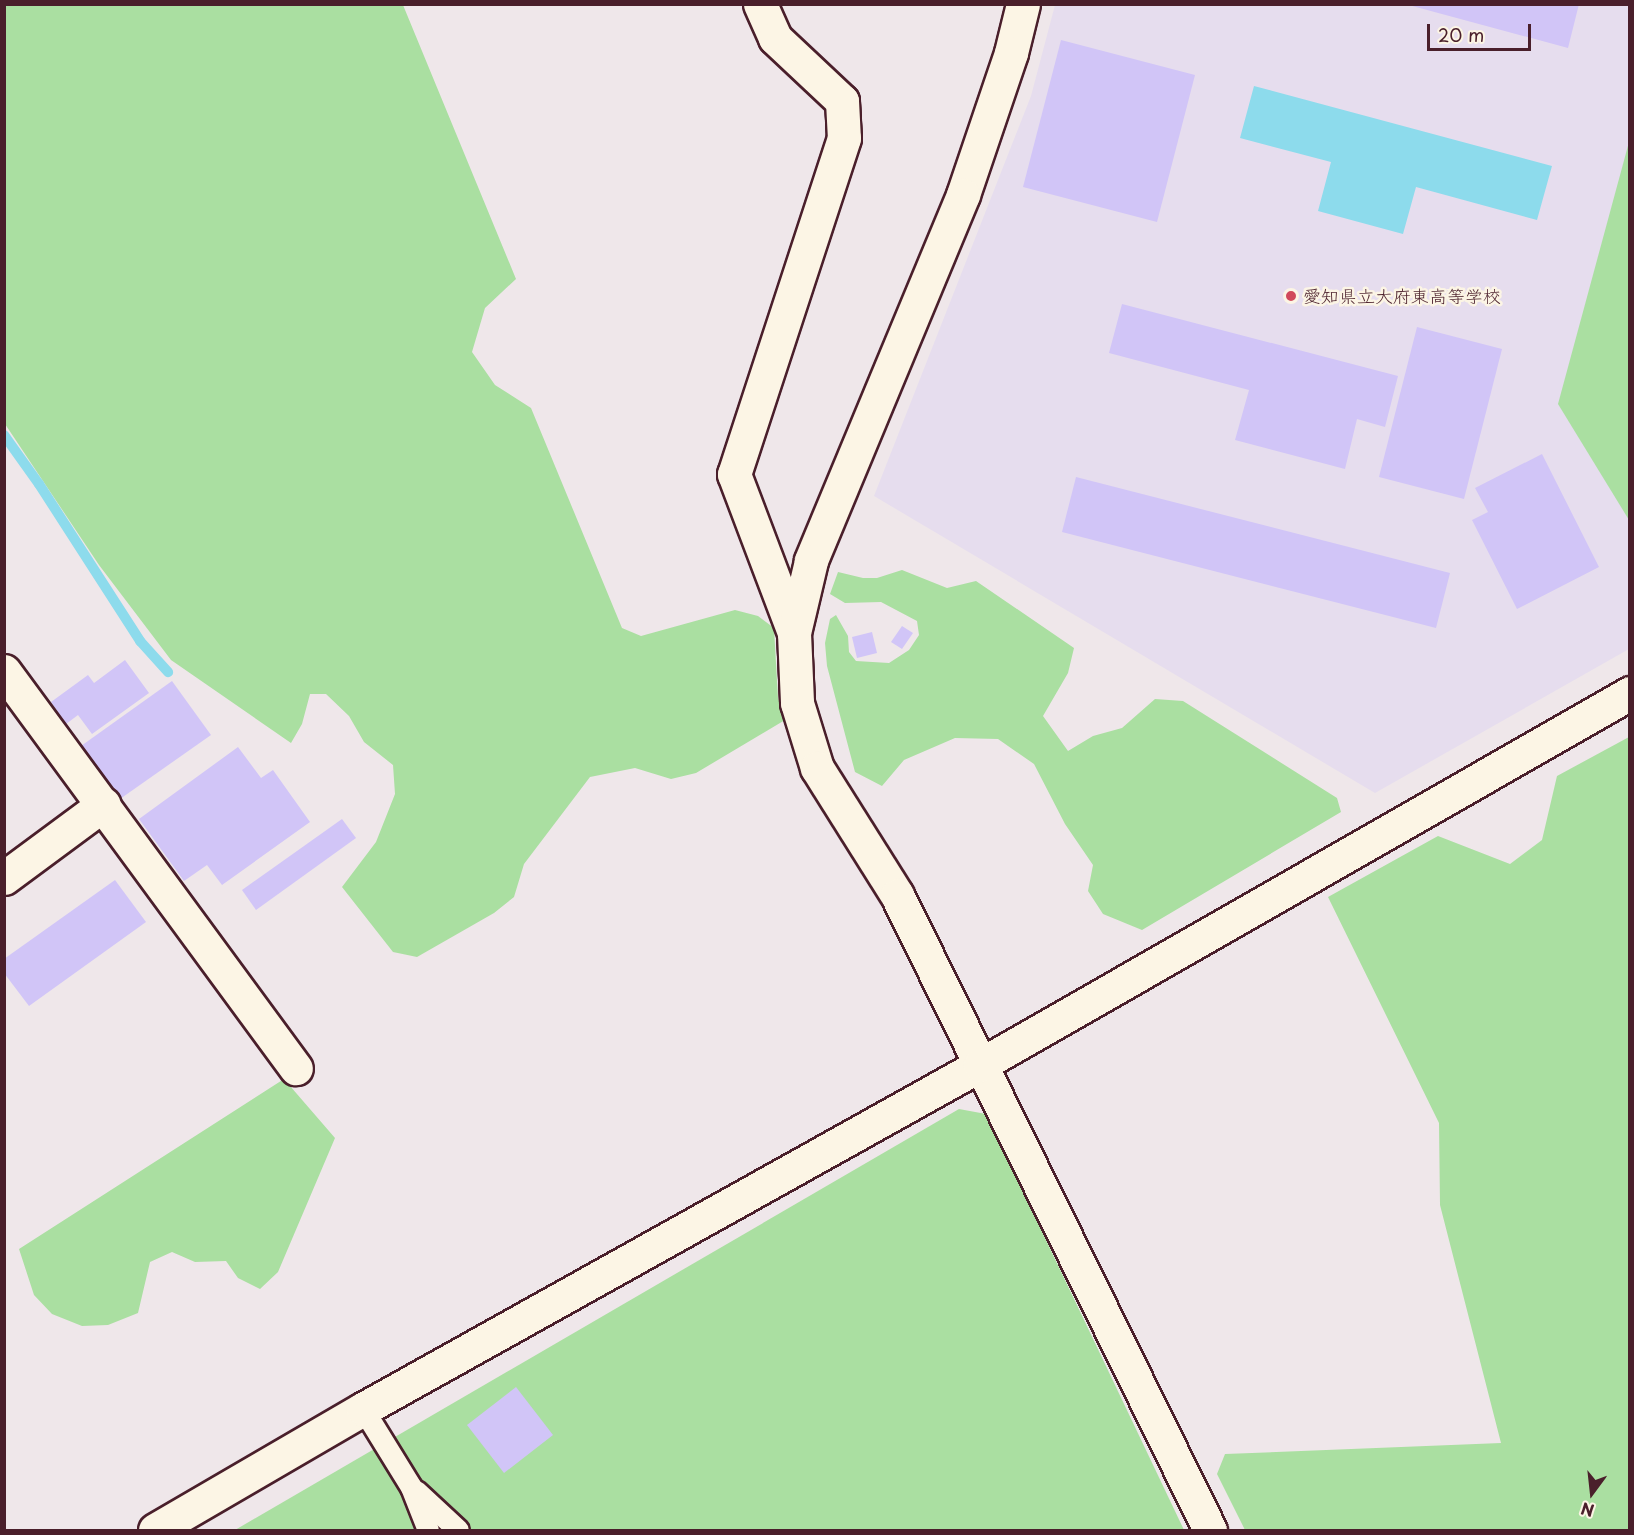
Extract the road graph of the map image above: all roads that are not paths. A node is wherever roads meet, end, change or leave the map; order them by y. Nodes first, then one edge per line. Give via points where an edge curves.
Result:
1 (760, 4) edge
2 (1023, 4) edge
3 (794, 633) junction
4 (4, 671) edge
5 (1629, 693) edge
6 (104, 804) junction
7 (4, 878) edge
8 (980, 1065) junction
9 (296, 1068) dead end
10 (363, 1410) junction
11 (411, 1487) junction
12 (155, 1530) edge
13 (428, 1530) edge
14 (458, 1530) edge
15 (1210, 1530) edge

1 - 3 street via 775,38 842,101 844,138 734,474
2 - 3 street via 963,195 811,561
3 - 8 street via 797,703 817,768 897,895
4 - 6 street
5 - 8 street
6 - 7 street
6 - 9 street
8 - 10 street
8 - 15 street
10 - 11 lane
10 - 12 street
11 - 13 lane
11 - 14 lane

